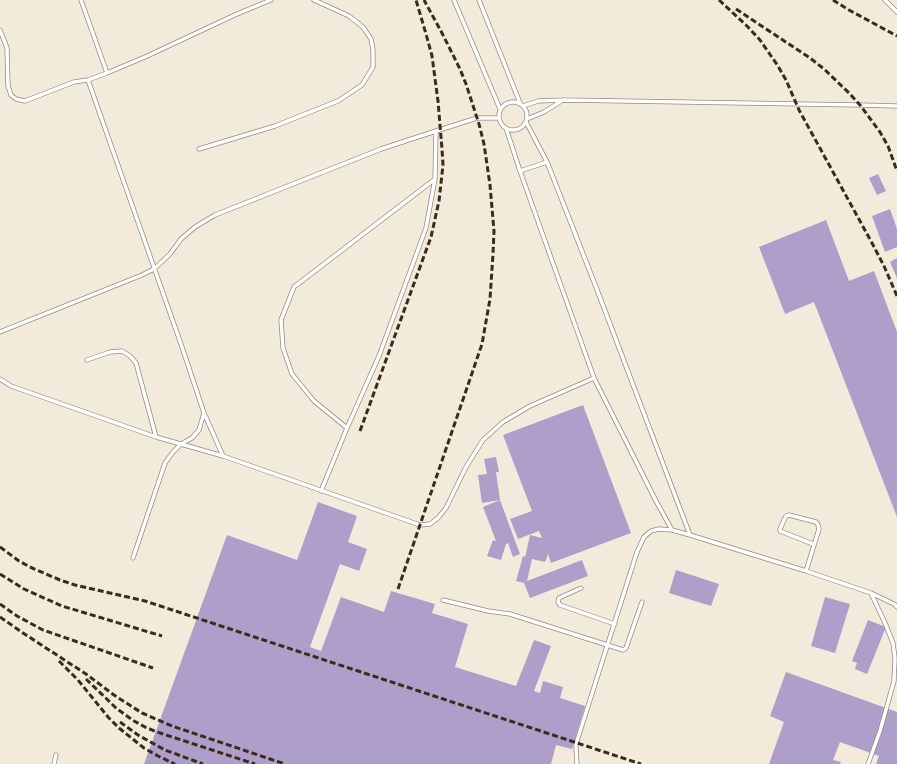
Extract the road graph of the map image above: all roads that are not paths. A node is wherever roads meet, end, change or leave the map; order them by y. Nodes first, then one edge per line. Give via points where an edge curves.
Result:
1 (81, 0) edge
2 (271, 0) edge
3 (314, 0) edge
4 (454, 0) edge
5 (479, 0) edge
6 (885, 0) edge
7 (897, 12) edge
8 (0, 30) edge
9 (107, 73) junction
10 (88, 80) junction
11 (564, 100) junction
12 (521, 104) junction
13 (897, 106) edge
14 (500, 109) junction
15 (498, 118) junction
16 (526, 121) junction
17 (506, 128) junction
18 (436, 131) junction
19 (199, 150) dead end
20 (547, 162) junction
21 (520, 171) junction
22 (435, 179) junction
23 (154, 269) junction
24 (0, 332) edge
25 (87, 360) dead end
26 (594, 378) junction
27 (0, 379) edge
28 (204, 413) junction
29 (347, 428) junction
30 (156, 437) junction
31 (181, 444) junction
32 (223, 456) junction
33 (321, 491) junction
34 (672, 530) junction
35 (690, 535) junction
36 (813, 544) junction
37 (133, 558) dead end
38 (806, 571) junction
39 (581, 588) dead end
40 (870, 593) junction
41 (443, 600) dead end
42 (642, 602) dead end
43 (897, 607) edge
44 (615, 624) junction
45 (608, 645) junction
46 (56, 755) dead end
47 (54, 764) edge
48 (577, 764) edge
49 (868, 764) edge

1 - 9 lane
2 - 9 lane
3 - 19 lane via 349,16 363,27 371,39 373,67 362,85 338,101 275,126
4 - 14 lane
5 - 12 lane
6 - 7 lane
8 - 10 lane via 8,48 8,86 11,95 16,99 25,101 74,82
9 - 10 lane
10 - 23 lane
11 - 12 lane
11 - 13 lane
11 - 16 lane
12 - 14 lane via 511,101
12 - 16 lane via 526,109
14 - 15 lane
15 - 17 lane
15 - 18 lane via 477,118
16 - 17 lane via 519,129
16 - 20 lane
17 - 21 lane
18 - 22 lane
18 - 23 lane via 380,149 215,216 195,227 181,239
20 - 21 lane
20 - 35 lane
21 - 26 lane
22 - 29 lane via 426,228 379,356
22 - 29 lane via 294,287 281,320 283,348 292,374 314,401
23 - 24 lane
23 - 28 lane
25 - 30 lane via 110,352 122,351 130,356 136,363
26 - 33 lane via 530,406 503,422 483,440 466,467 446,508 430,524 418,524
26 - 34 lane
27 - 30 lane via 11,386
28 - 31 lane via 199,430 192,438
28 - 32 lane
29 - 33 lane
30 - 31 lane
31 - 32 lane
31 - 37 lane via 165,463
32 - 33 lane
34 - 35 lane
34 - 44 lane via 659,529 644,537
35 - 38 lane
36 - 36 lane via 818,529 816,522 786,516 780,531
36 - 38 lane
38 - 40 lane
39 - 44 lane via 559,598 560,605
40 - 43 lane
40 - 49 lane via 891,636 895,658 894,681
41 - 45 lane via 510,614
42 - 45 lane via 626,648 623,650
44 - 45 lane
45 - 48 lane via 576,744
46 - 47 lane

